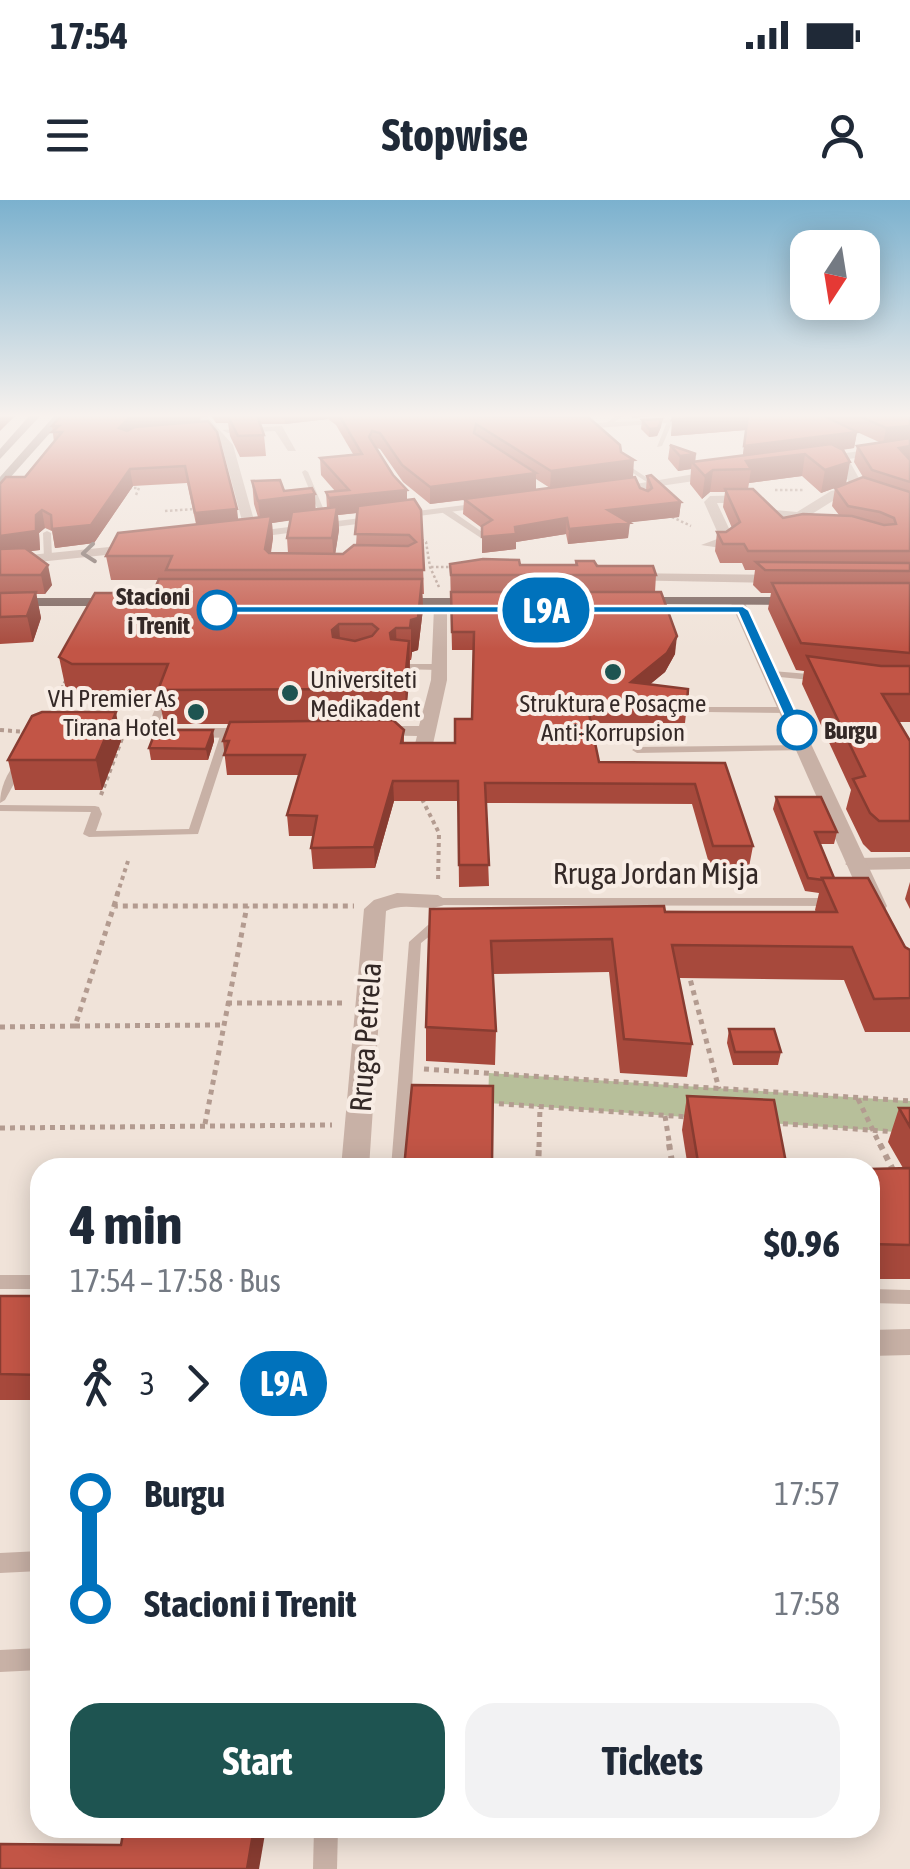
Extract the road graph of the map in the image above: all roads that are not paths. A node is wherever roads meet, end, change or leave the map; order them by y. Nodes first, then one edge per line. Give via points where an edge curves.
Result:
1 (240, 493) edge
2 (314, 493) edge
3 (641, 493) edge
4 (840, 493) edge
5 (872, 493) edge
6 (876, 494) edge
7 (406, 496) edge
8 (645, 500) edge
9 (504, 504) edge
10 (446, 511) junction
11 (778, 516) junction
12 (423, 519) junction
13 (328, 526) junction
14 (692, 526) road end
15 (811, 526) edge
16 (285, 531) junction
17 (47, 533) edge
18 (252, 535) junction
19 (484, 536) edge
20 (216, 539) edge
21 (708, 545) junction
22 (154, 546) edge
23 (280, 550) edge
24 (48, 558) junction
25 (0, 562) edge
26 (601, 577) edge
27 (723, 578) junction
28 (798, 579) edge
29 (1, 603) edge
30 (136, 606) edge
31 (608, 606) edge
32 (439, 610) junction
33 (748, 610) junction
34 (411, 662) edge
35 (439, 664) junction
36 (398, 667) edge
37 (772, 674) junction
38 (834, 681) edge
39 (156, 702) edge
40 (709, 710) dead end
41 (788, 710) junction
42 (428, 730) junction
43 (37, 732) edge
44 (281, 732) edge
45 (354, 732) edge
46 (150, 733) joint
47 (226, 733) junction
48 (805, 748) junction
49 (637, 750) dead end
50 (421, 756) edge
51 (0, 800) edge
52 (0, 808) edge
53 (856, 864) junction
54 (910, 864) edge
55 (438, 902) joint
56 (879, 910) joint
57 (467, 926) edge
58 (356, 1158) edge
59 (400, 1158) edge
60 (0, 1282) edge
61 (30, 1282) edge
62 (880, 1296) edge
63 (910, 1297) edge
64 (880, 1342) edge
65 (910, 1342) edge
66 (30, 1562) edge
67 (0, 1563) edge
68 (30, 1660) edge
69 (0, 1661) edge
70 (326, 1838) edge
71 (325, 1869) edge

1 - 18 street
2 - 13 lane
3 - 8 lane
4 - 11 street via 808,514
5 - 6 lane
7 - 12 street
9 - 10 street
10 - 12 street
10 - 19 lane
11 - 15 lane
11 - 21 street via 755,499 712,499 727,538
12 - 13 street via 349,530
13 - 16 street
14 - 21 street, Rruga Jordan Misja
16 - 18 street
16 - 23 street
17 - 24 lane
18 - 20 street
21 - 27 street, Rruga Jordan Misja
22 -> 24 street
24 - 25 street
26 - 27 street
27 - 28 street
27 - 33 street, Rruga Jordan Misja
29 - 30 main road
31 - 33 main road
32 - 32 main road via 503,606 375,606
32 - 35 street
33 - 33 main road via 818,605
33 - 37 street, Rruga Jordan Misja
34 - 35 lane
35 - 36 lane
35 - 42 street
37 - 38 lane
37 - 41 street, Rruga Jordan Misja
39 - 46 lane
40 - 41 lane
41 - 48 street, Rruga Jordan Misja
42 - 45 street
42 - 50 street
43 - 51 lane
44 - 47 street
46 - 47 street
47 - 52 lane via 194,832 89,834 95,809
48 - 49 lane
48 - 53 street, Rruga Jordan Misja
53 - 54 street
53 - 56 street, Rruga Jordan Misja
55 - 56 lane, Rruga Jordan Misja
55 - 58 street, Rruga Petrela via 377,906
57 - 59 lane via 432,928 414,942
60 - 61 lane
62 - 63 lane
64 - 65 street
66 - 67 lane
68 - 69 lane
70 - 71 lane

